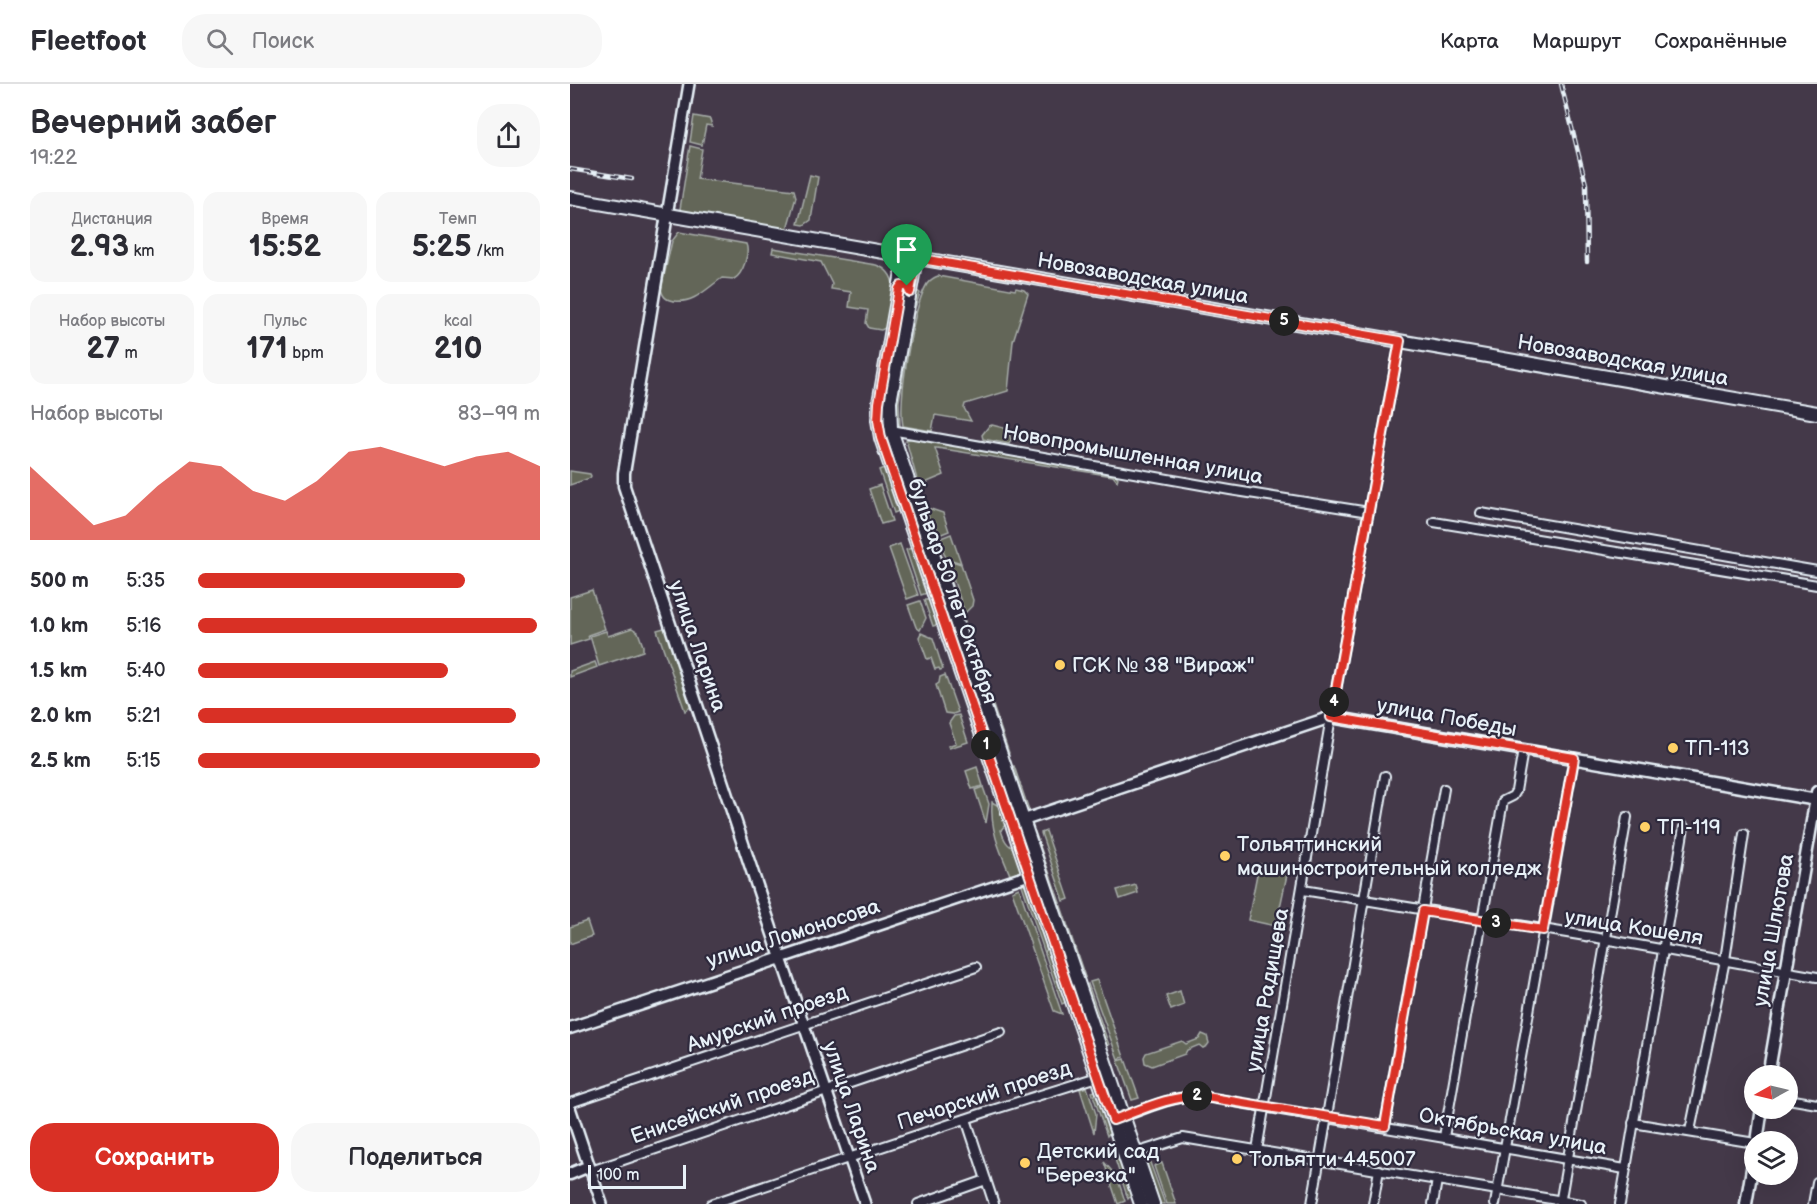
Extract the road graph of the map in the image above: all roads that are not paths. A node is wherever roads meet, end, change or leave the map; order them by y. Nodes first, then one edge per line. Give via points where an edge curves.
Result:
1 (689, 84) edge
2 (570, 198) edge
3 (667, 215) junction
4 (910, 257) junction
5 (904, 291) junction
6 (1400, 341) junction
7 (1817, 413) edge
8 (891, 430) junction
9 (1369, 512) junction
10 (1481, 513) dead end
11 (1434, 522) dead end
12 (1817, 571) edge
13 (1817, 585) edge
14 (939, 593) junction
15 (1331, 717) junction
16 (1523, 750) junction
17 (1574, 758) junction
18 (1385, 776) dead end
19 (1444, 789) dead end
20 (1816, 797) edge
21 (1627, 817) dead end
22 (1018, 822) junction
23 (1684, 827) dead end
24 (1744, 834) dead end
25 (1029, 875) junction
26 (1303, 890) junction
27 (1364, 901) junction
28 (1423, 911) junction
29 (1482, 920) junction
30 (1543, 930) junction
31 (1604, 939) junction
32 (1662, 950) junction
33 (781, 958) junction
34 (1725, 960) junction
35 (976, 967) dead end
36 (1785, 972) junction
37 (1817, 977) edge
38 (804, 1025) junction
39 (570, 1028) edge
40 (1001, 1032) dead end
41 (1770, 1065) edge
42 (1098, 1077) junction
43 (826, 1091) junction
44 (1798, 1101) edge
45 (570, 1104) edge
46 (1817, 1104) edge
47 (1265, 1107) junction
48 (570, 1109) edge
49 (1118, 1118) junction
50 (1327, 1118) junction
51 (966, 1119) junction
52 (1633, 1123) junction
53 (1385, 1126) junction
54 (1690, 1131) junction
55 (1444, 1137) junction
56 (1744, 1140) edge
57 (1504, 1148) junction
58 (1257, 1150) junction
59 (1130, 1155) junction
60 (849, 1158) junction
61 (1568, 1159) junction
62 (1320, 1160) junction
63 (590, 1168) junction
64 (1625, 1169) junction
65 (1379, 1170) junction
66 (570, 1174) edge
67 (986, 1180) junction
68 (1437, 1180) junction
69 (1817, 1182) edge
70 (1749, 1185) edge
71 (1497, 1190) junction
72 (1560, 1202) edge
73 (1137, 1203) edge
74 (602, 1204) edge
75 (711, 1204) edge
76 (865, 1204) edge
77 (918, 1204) edge
78 (994, 1204) edge
79 (1153, 1204) edge
80 (1312, 1204) edge
81 (1373, 1204) edge
82 (1432, 1204) edge
83 (1495, 1204) edge
84 (1581, 1204) edge
85 (1620, 1204) edge
86 (1746, 1204) edge
87 (1813, 1204) edge

1 - 3 street, улица Ларина
2 - 3 main road, Новозаводская улица
3 - 4 main road, Новозаводская улица
3 - 33 main road, улица Ларина via 624,486
4 - 5 main road, бульвар 50 лет Октября
4 - 6 main road, Новозаводская улица
5 - 8 main road, бульвар 50 лет Октября via 890,402
5 - 14 main road, бульвар 50 лет Октября via 880,392 878,420 881,438
6 - 7 main road, Новозаводская улица
6 - 9 street, улица Радищева
8 - 9 street, Новопромышленная улица
8 - 14 main road, бульвар 50 лет Октября
9 - 15 street, улица Радищева
10 - 12 street
11 - 13 street
14 - 22 main road, бульвар 50 лет Октября
15 - 16 main road, улица Победы
15 - 22 main road, улица Победы
15 - 26 street, улица Радищева
16 - 17 main road, улица Победы
16 - 29 street via 1516,791 1503,801
17 - 20 main road, улица Победы
17 - 30 street
18 - 27 street
19 - 28 street
20 - 36 main road, улица Шлютова
21 - 31 street
22 - 25 main road, бульвар 50 лет Октября
22 - 49 main road, бульвар 50 лет Октября
23 - 32 street
24 - 34 street
25 - 33 street, улица Ломоносова
25 - 42 main road, бульвар 50 лет Октября
26 - 27 street, улица Кошеля
26 - 47 street, улица Радищева
27 - 28 street, улица Кошеля
27 - 50 street
28 - 29 street, улица Кошеля
28 - 53 street
29 - 30 street, улица Кошеля
29 - 55 street
30 - 31 street, улица Кошеля
30 - 57 street
31 - 32 street, улица Кошеля
31 - 61 street
32 - 34 street, улица Кошеля
32 - 52 street
33 - 38 street, улица Ларина
33 - 39 main road, улица Ломоносова
34 - 36 street, улица Кошеля
34 - 54 street
35 - 38 street, Амурский проезд
36 - 37 street, улица Кошеля
36 - 41 main road, улица Шлютова
38 - 43 street, улица Ларина
38 - 45 street, Амурский проезд
40 - 43 street, Енисейский проезд
42 - 49 main road, бульвар 50 лет Октября
42 - 51 street, Печорский проезд
43 - 60 street, улица Ларина
43 - 63 street, Енисейский проезд
44 - 46 street
47 - 49 street, Октябрьская улица via 1184,1096
47 - 50 street, Октябрьская улица
47 - 58 street, улица Радищева
48 - 63 main road
49 - 59 main road, бульвар 50 лет Октября
50 - 53 street, Октябрьская улица
50 - 62 street
51 - 60 street, Печорский проезд
51 - 67 street
52 - 54 street
52 - 64 street
53 - 55 street, Октябрьская улица
54 - 56 street
55 - 57 street, Октябрьская улица
57 - 61 street, Октябрьская улица
57 - 71 street
58 - 59 street via 1183,1138
58 - 62 street
59 - 73 main road, бульвар 50 лет Октября
59 - 79 main road, бульвар 50 лет Октября
60 - 75 street, Печорский проезд
60 - 76 street, улица Ларина
61 - 64 street, Октябрьская улица
61 - 72 street
62 - 65 street
62 - 80 street
63 - 66 main road, Енисейский проезд
63 - 74 street
64 - 85 street
65 - 68 street
65 - 81 street
67 - 77 street
67 - 78 street
68 - 71 street
68 - 82 street
69 - 87 street
70 - 86 main road
71 - 72 street
71 - 83 street
72 - 84 street

